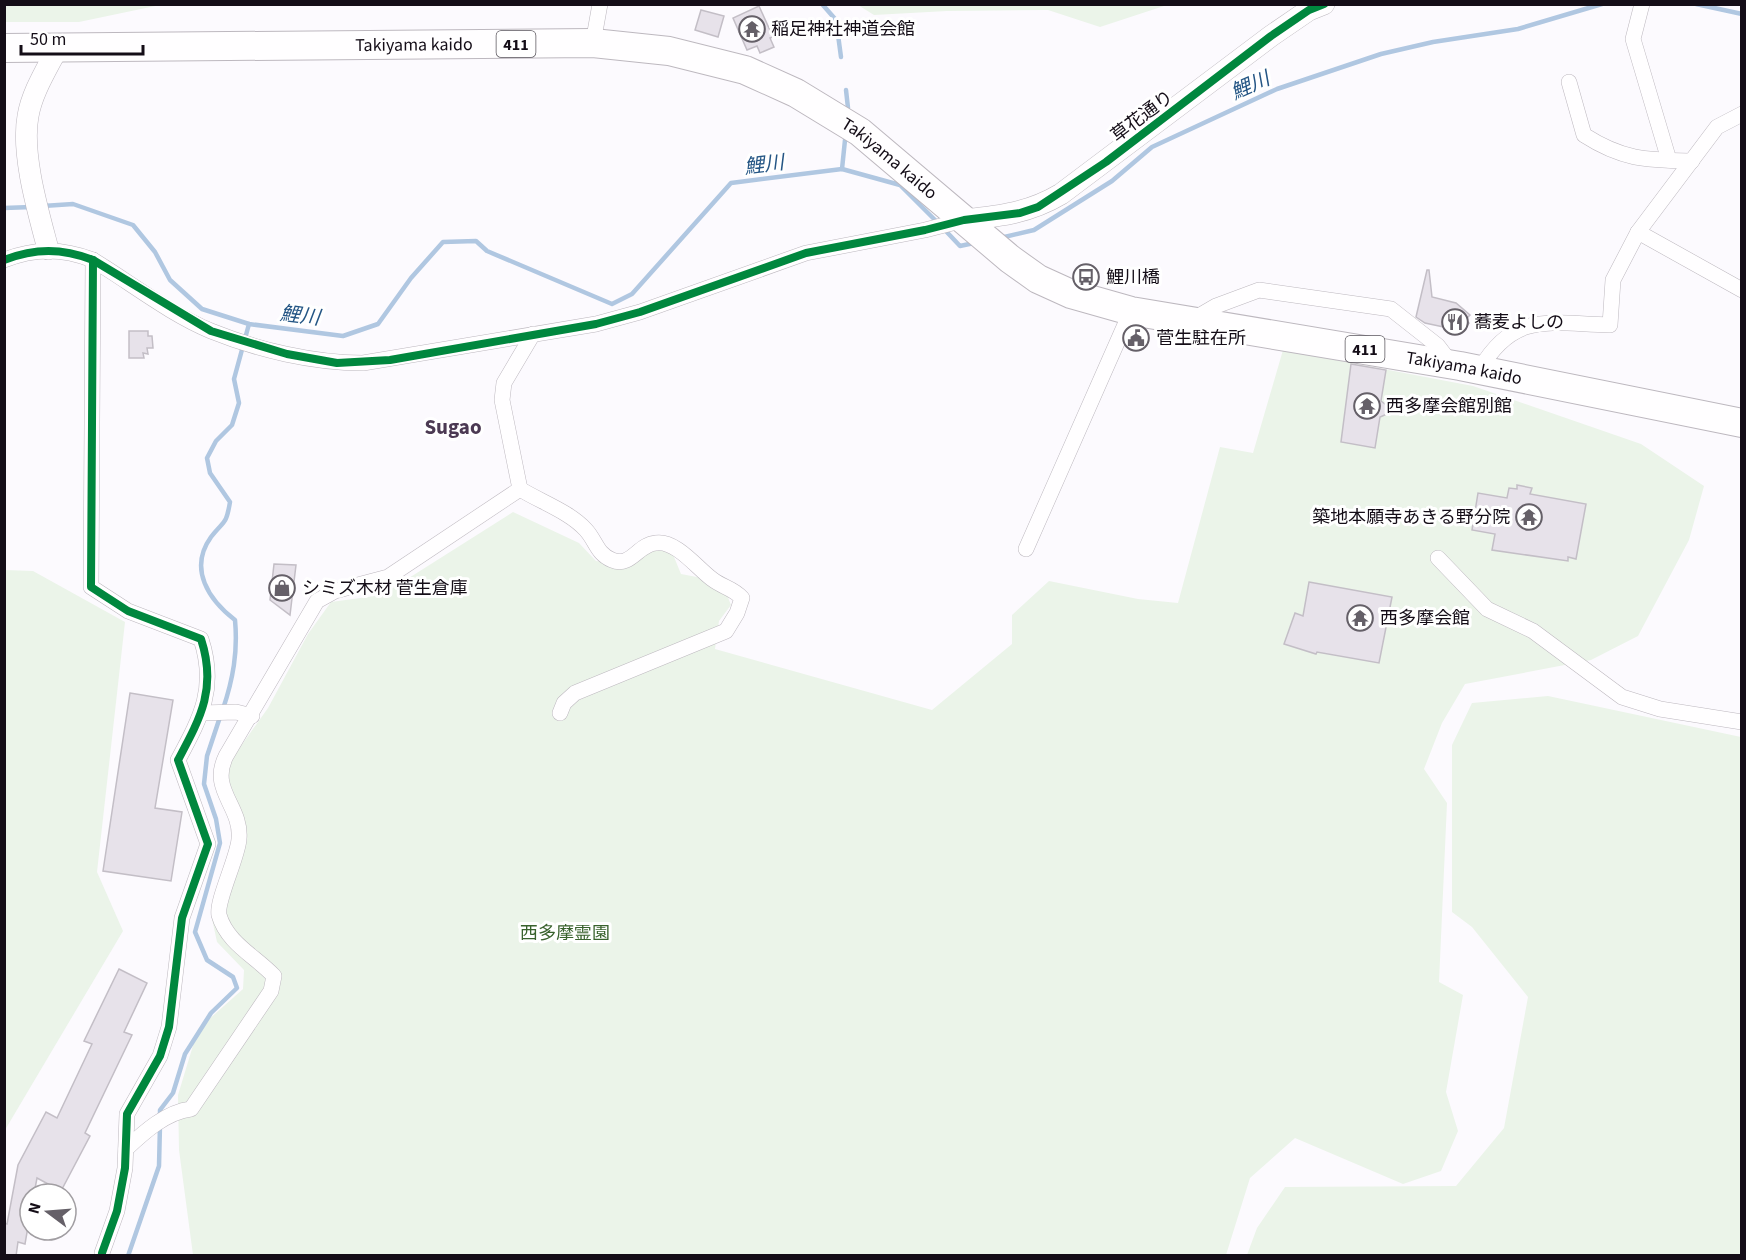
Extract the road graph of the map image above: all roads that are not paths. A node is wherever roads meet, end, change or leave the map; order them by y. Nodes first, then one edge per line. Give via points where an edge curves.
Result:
1 (600, 4) edge
2 (1324, 4) edge
3 (1641, 8) edge
4 (593, 43) junction
5 (58, 47) junction
6 (4, 48) edge
7 (1569, 82) dead end
8 (1742, 114) edge
9 (1669, 160) junction
10 (1692, 161) junction
11 (962, 224) junction
12 (1638, 232) junction
13 (46, 241) junction
14 (4, 260) edge
15 (93, 260) junction
16 (1742, 290) edge
17 (1131, 311) junction
18 (1192, 320) junction
19 (533, 334) junction
20 (1453, 365) junction
21 (1480, 369) junction
22 (1742, 423) edge
23 (520, 489) junction
24 (1026, 549) dead end
25 (1438, 558) dead end
26 (202, 713) junction
27 (560, 713) dead end
28 (252, 716) junction
29 (1742, 722) edge
30 (126, 1149) junction
31 (102, 1253) dead end

1 - 4 street
2 - 11 street, 草花通り via 1271,36 1061,194 1020,213
3 - 9 street via 1634,39
4 - 5 highway, Takiyama kaido / 411
4 - 11 highway, Takiyama kaido / 411 via 669,51 745,70 796,93 860,132
5 - 6 highway, Takiyama kaido / 411
5 - 13 street via 28,115 26,141
7 - 9 street via 1584,135 1609,151 1641,159
8 - 10 street via 1717,127
9 - 10 street
10 - 12 street
11 - 17 highway, Takiyama kaido / 411 via 1038,279
11 - 19 street via 806,253 640,312
12 - 16 street
12 - 21 street via 1616,269 1610,325 1538,324 1517,329 1491,350
13 - 14 street
13 - 15 street
15 - 19 street via 193,322 230,337 337,363 363,363
15 - 26 street via 92,587 128,611 201,639 208,662
17 - 18 highway, Takiyama kaido / 411
17 - 24 street
18 - 20 highway, Takiyama kaido / 411
18 - 20 street via 1259,290 1391,309 1438,346
19 - 23 street via 504,383 502,400
20 - 21 highway, Takiyama kaido / 411
21 - 22 highway, Takiyama kaido / 411
23 - 27 street via 579,523 601,555 626,562 647,545 658,542 676,549 714,581 734,589 742,598 726,631 575,693 564,702
23 - 28 street via 388,577 335,591 317,601
25 - 29 street via 1487,609 1533,632 1622,698 1660,709
26 - 28 street via 236,712
26 - 30 street via 178,760 208,844 182,918 169,1027 160,1056 127,1114
28 - 30 street via 219,770 239,824 239,840 218,913 229,938 274,976 271,991 191,1108 178,1110 142,1133
30 - 31 street via 117,1211

